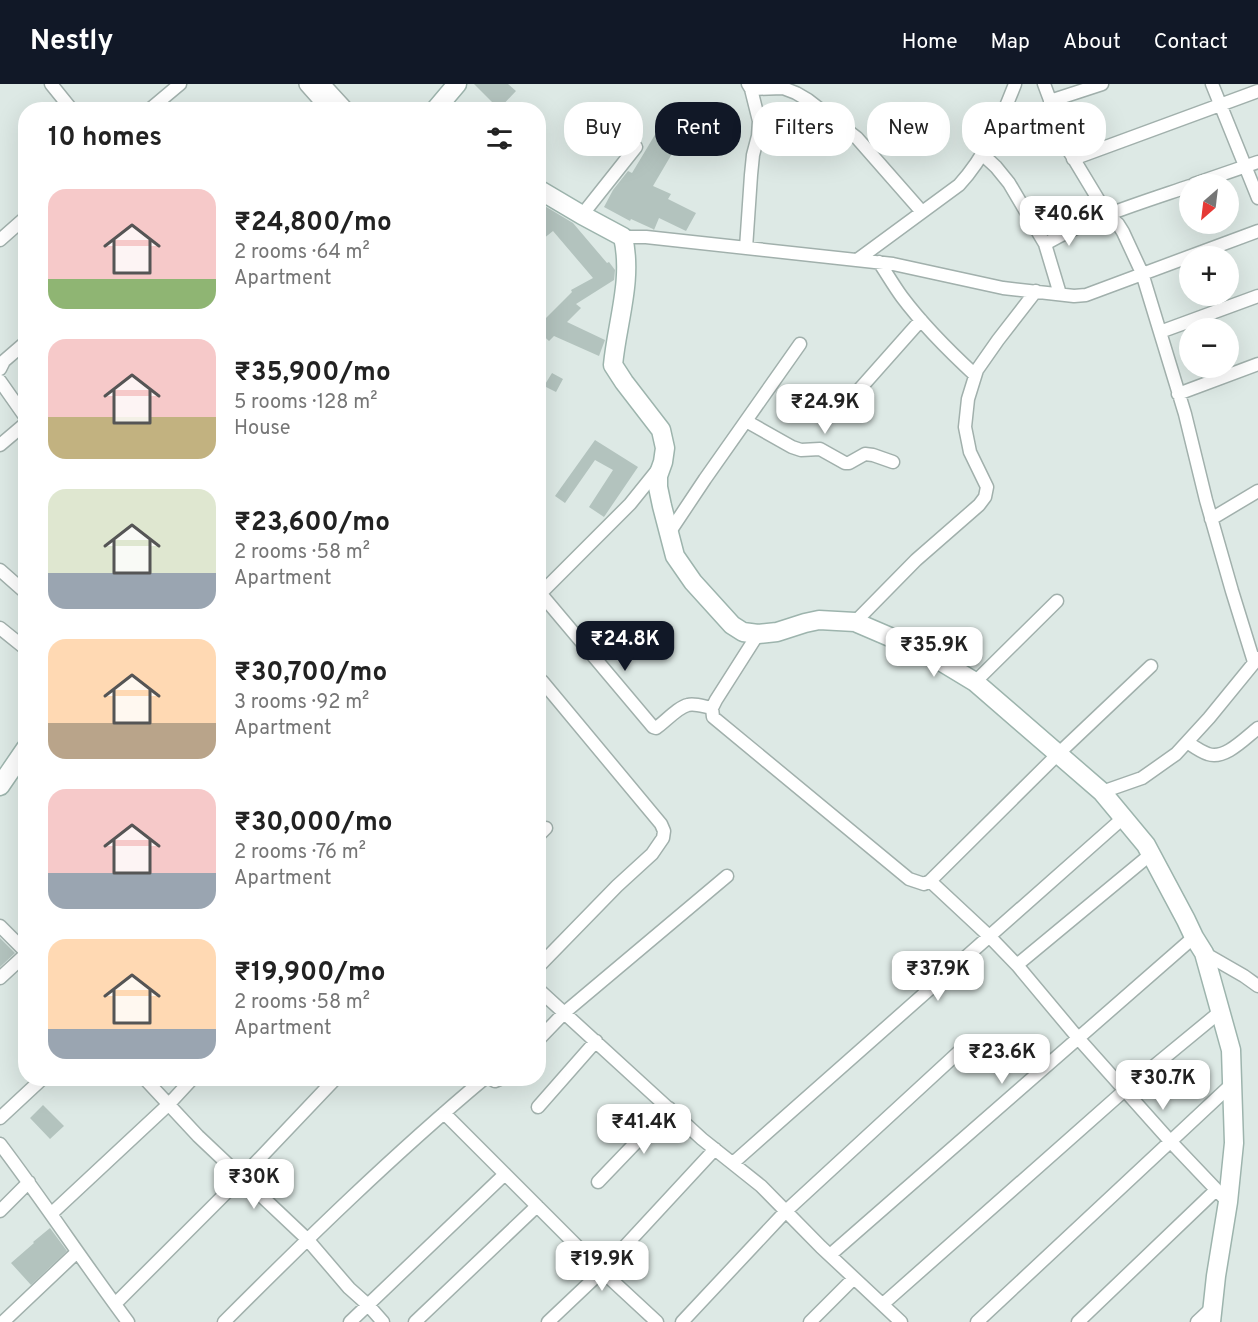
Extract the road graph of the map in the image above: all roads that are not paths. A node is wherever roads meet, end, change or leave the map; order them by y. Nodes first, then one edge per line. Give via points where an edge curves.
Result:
1 (51, 84) edge
2 (180, 84) edge
3 (307, 84) edge
4 (322, 84) edge
5 (458, 84) edge
6 (1015, 84) edge
7 (1044, 84) edge
8 (1102, 84) edge
9 (1212, 84) edge
10 (749, 86) edge
11 (1258, 91) edge
12 (1050, 101) junction
13 (66, 102) edge
14 (159, 102) edge
15 (323, 102) edge
16 (339, 102) edge
17 (442, 102) edge
18 (1008, 102) edge
19 (1220, 106) junction
20 (629, 156) edge
21 (981, 156) edge
22 (984, 156) edge
23 (1073, 159) junction
24 (1258, 162) edge
25 (1245, 167) junction
26 (1224, 174) edge
27 (1179, 189) edge
28 (546, 194) edge
29 (1258, 198) edge
30 (922, 212) junction
31 (582, 214) junction
32 (1107, 214) junction
33 (18, 224) edge
34 (1258, 231) edge
35 (623, 237) junction
36 (0, 240) edge
37 (1045, 244) junction
38 (746, 248) junction
39 (857, 260) junction
40 (879, 262) junction
41 (1142, 273) junction
42 (1036, 291) junction
43 (1060, 294) junction
44 (1258, 296) edge
45 (921, 320) junction
46 (1160, 332) junction
47 (800, 344) dead end
48 (18, 349) edge
49 (1258, 364) edge
50 (0, 369) edge
51 (975, 375) junction
52 (0, 381) edge
53 (1178, 394) junction
54 (842, 409) dead end
55 (18, 412) edge
56 (746, 421) junction
57 (18, 428) edge
58 (0, 445) edge
59 (663, 462) junction
60 (893, 462) dead end
61 (1258, 490) edge
62 (1211, 519) junction
63 (669, 532) junction
64 (0, 570) edge
65 (18, 586) edge
66 (546, 589) edge
67 (546, 602) edge
68 (1057, 602) dead end
69 (855, 622) junction
70 (0, 628) edge
71 (758, 634) junction
72 (18, 643) edge
73 (1256, 660) edge
74 (1151, 666) dead end
75 (975, 682) junction
76 (546, 686) edge
77 (712, 708) junction
78 (1258, 728) edge
79 (1186, 742) junction
80 (1058, 754) junction
81 (18, 760) edge
82 (0, 786) edge
83 (1102, 792) junction
84 (1123, 818) junction
85 (1151, 854) junction
86 (727, 876) dead end
87 (930, 881) junction
88 (0, 926) edge
89 (989, 936) junction
90 (1194, 937) junction
91 (18, 945) edge
92 (1204, 953) junction
93 (546, 959) edge
94 (18, 961) edge
95 (1017, 965) junction
96 (0, 978) edge
97 (1258, 986) edge
98 (546, 996) edge
99 (1221, 1011) junction
100 (564, 1013) junction
101 (546, 1032) edge
102 (1078, 1038) junction
103 (596, 1041) junction
104 (962, 1049) dead end
105 (1232, 1084) junction
106 (34, 1086) edge
107 (152, 1086) edge
108 (186, 1086) edge
109 (328, 1086) edge
110 (476, 1086) edge
111 (1125, 1090) junction
112 (169, 1104) junction
113 (538, 1107) dead end
114 (669, 1108) junction
115 (444, 1113) junction
116 (0, 1118) edge
117 (1170, 1141) junction
118 (0, 1144) edge
119 (715, 1149) junction
120 (733, 1163) junction
121 (505, 1174) junction
122 (242, 1177) junction
123 (29, 1182) junction
124 (598, 1182) dead end
125 (1222, 1196) junction
126 (537, 1206) junction
127 (0, 1211) edge
128 (786, 1211) junction
129 (51, 1214) junction
130 (307, 1239) junction
131 (77, 1252) junction
132 (830, 1255) junction
133 (602, 1271) junction
134 (854, 1278) junction
135 (115, 1304) junction
136 (883, 1304) junction
137 (368, 1305) junction
138 (1212, 1315) edge
139 (3, 1322) edge
140 (127, 1322) edge
141 (224, 1322) edge
142 (350, 1322) edge
143 (383, 1322) edge
144 (414, 1322) edge
145 (548, 1322) edge
146 (657, 1322) edge
147 (682, 1322) edge
148 (810, 1322) edge
149 (901, 1322) edge
150 (977, 1322) edge
151 (1078, 1322) edge
152 (1197, 1322) edge

1 - 13 street
2 - 14 street
3 - 15 street
4 - 16 street
5 - 17 main road
6 - 18 street
7 - 12 street
8 - 12 street
9 - 19 street
10 - 30 street via 783,88 808,100 857,138
10 - 38 street via 759,129 753,155
11 - 19 street
12 - 23 street
19 - 23 street
19 - 25 street
20 - 31 street
21 - 30 street via 959,185
22 - 37 street via 1009,183
23 - 32 street
24 - 25 street
25 - 26 street
25 - 29 street
27 - 32 street
28 - 31 main road
30 - 39 street
31 - 35 main road
32 - 37 street
32 - 41 street via 1123,232
33 - 36 street
34 - 41 street
35 - 38 street
35 - 59 main road via 627,253 625,297 613,365 662,430
37 - 43 street
38 - 39 street
39 - 40 street
40 - 42 street via 1003,288
40 - 45 street
41 - 43 street via 1086,295
41 - 46 street
42 - 43 street
42 - 51 street
44 - 46 street
45 - 51 street
45 - 54 street
46 - 53 street
47 - 56 street
48 - 50 street
49 - 53 street
51 - 69 street via 965,427 970,452 987,488 985,497
52 - 55 street
53 - 62 street
56 - 60 street via 792,447 820,449 845,463 865,454
56 - 63 street
57 - 58 street
59 - 63 main road via 658,487
59 - 66 street via 630,504
61 - 62 street
62 - 73 street
63 - 71 main road via 675,556 693,582 732,625 743,632
64 - 65 street
67 - 77 street via 653,727 687,705
68 - 75 street
69 - 71 main road via 819,620
69 - 75 main road via 937,659
70 - 72 street
71 - 77 street
73 - 79 street
74 - 80 street
75 - 80 main road
76 - 93 street via 664,831 652,854
77 - 87 street via 719,723 909,879 924,884
78 - 79 street via 1219,756
79 - 83 street via 1142,778
80 - 83 main road
80 - 87 street
81 - 82 main road
83 - 84 main road
84 - 85 main road
84 - 89 street
85 - 90 main road
85 - 95 street
86 - 100 street
87 - 89 street
88 - 91 street
89 - 95 street
89 - 120 street
90 - 92 main road
90 - 102 street
92 - 97 street
92 - 99 main road
94 - 96 street
95 - 102 street
98 - 100 street
99 - 105 main road via 1231,1050
99 - 111 street
100 - 101 street
100 - 103 street
102 - 111 street
102 - 132 street
103 - 113 street
103 - 114 street
104 - 128 street
105 - 117 street
105 - 125 main road via 1234,1143
106 - 116 street
107 - 112 street
108 - 112 street
109 - 122 street
110 - 115 street
111 - 117 street
111 - 136 street
112 - 122 street
112 - 129 street
114 - 119 street
114 - 124 street
115 - 121 street
115 - 130 street
117 - 125 street
117 - 150 street
118 - 123 street
119 - 120 street
119 - 133 street
120 - 128 street
121 - 126 street
121 - 137 street
122 - 130 street
122 - 135 street
123 - 127 street
123 - 129 street
125 - 138 main road
125 - 151 street
126 - 133 street
126 - 144 street
128 - 132 street
128 - 147 street
129 - 131 street
130 - 137 street
130 - 141 street
131 - 135 street
131 - 139 street
132 - 134 street
133 - 145 street
133 - 146 street
134 - 136 street
134 - 148 street
135 - 140 street
136 - 149 street
137 - 142 street
137 - 143 street
138 - 152 street

